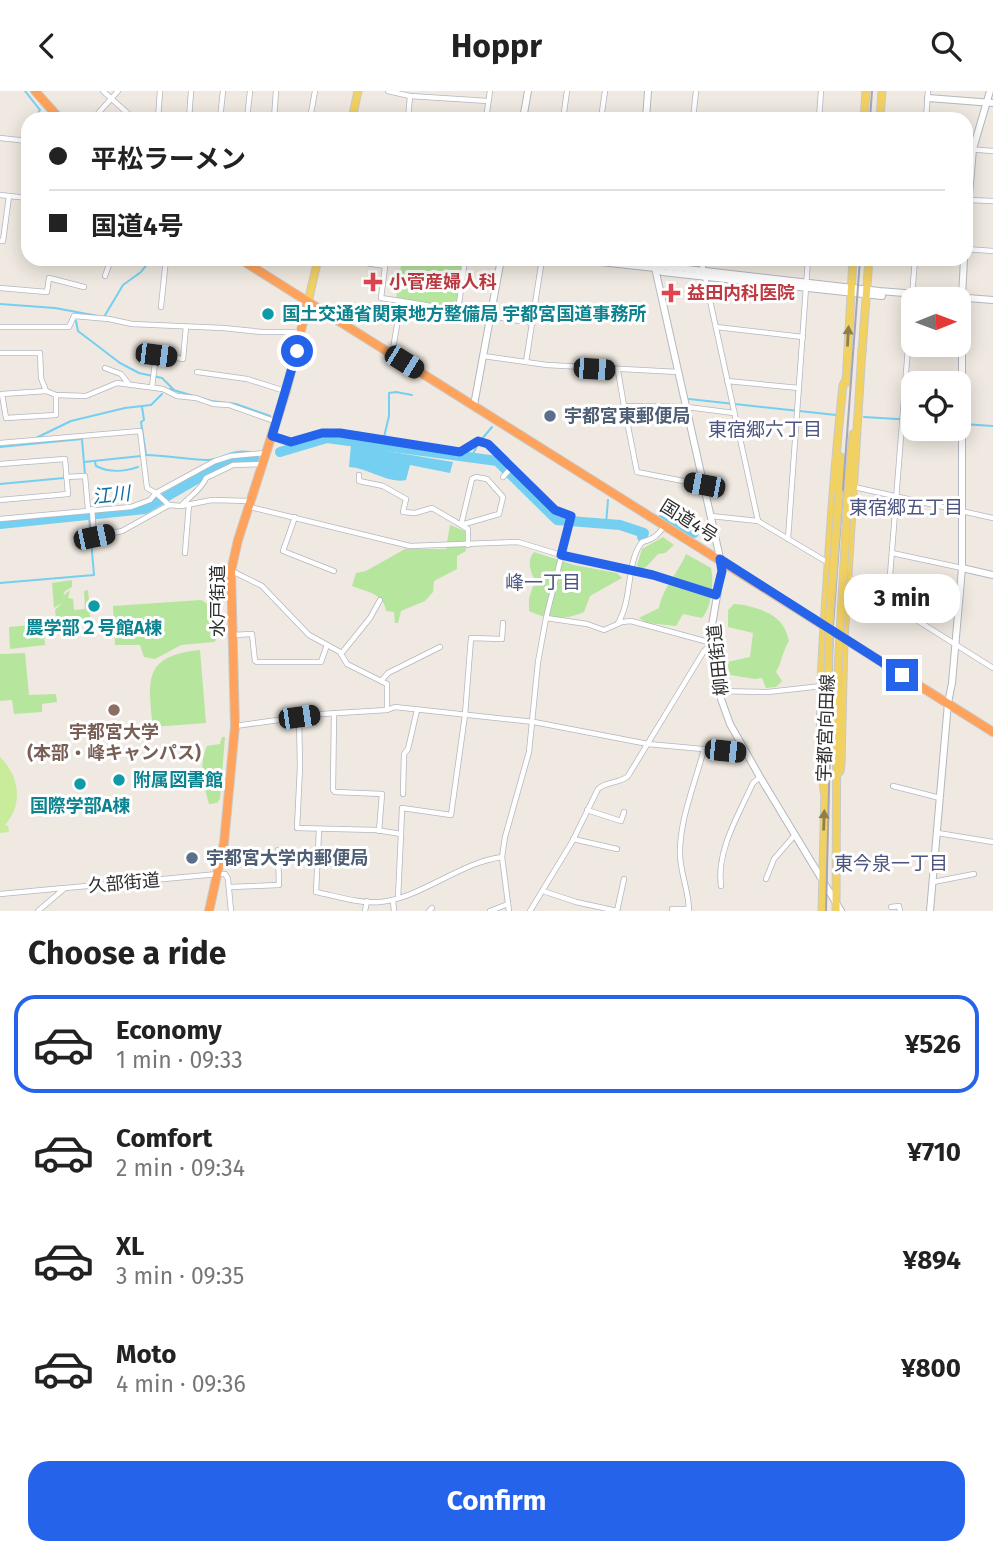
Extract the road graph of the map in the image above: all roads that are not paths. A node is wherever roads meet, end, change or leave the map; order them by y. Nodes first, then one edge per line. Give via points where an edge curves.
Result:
1 (35, 91) edge
2 (103, 91) edge
3 (117, 91) edge
4 (160, 91) edge
5 (191, 91) edge
6 (223, 91) edge
7 (250, 91) edge
8 (276, 91) edge
9 (315, 91) edge
10 (358, 91) edge
11 (391, 91) edge
12 (444, 91) edge
13 (490, 91) edge
14 (528, 91) edge
15 (567, 91) edge
16 (605, 91) edge
17 (649, 91) edge
18 (696, 91) edge
19 (821, 91) edge
20 (866, 91) edge
21 (882, 91) edge
22 (990, 91) edge
23 (418, 93) edge
24 (407, 94) edge
25 (430, 94) edge
26 (928, 95) edge
27 (442, 97) junction
28 (112, 99) junction
29 (488, 101) junction
30 (990, 103) edge
31 (54, 112) edge
32 (100, 112) edge
33 (126, 112) edge
34 (158, 112) edge
35 (190, 112) edge
36 (221, 112) edge
37 (248, 112) edge
38 (274, 112) edge
39 (311, 112) edge
40 (354, 112) edge
41 (408, 112) edge
42 (487, 112) edge
43 (524, 112) edge
44 (564, 112) edge
45 (602, 112) edge
46 (647, 112) edge
47 (694, 112) edge
48 (820, 112) edge
49 (864, 112) edge
50 (880, 112) edge
51 (0, 138) edge
52 (21, 140) edge
53 (973, 140) edge
54 (973, 149) edge
55 (993, 151) edge
56 (0, 195) edge
57 (9, 196) junction
58 (21, 197) edge
59 (973, 199) edge
60 (993, 201) edge
61 (0, 241) edge
62 (973, 250) edge
63 (993, 251) edge
64 (109, 266) edge
65 (165, 266) edge
66 (251, 266) edge
67 (316, 266) edge
68 (385, 266) edge
69 (464, 266) edge
70 (500, 266) edge
71 (541, 266) edge
72 (638, 266) edge
73 (702, 266) edge
74 (807, 266) edge
75 (853, 266) edge
76 (869, 266) edge
77 (914, 266) edge
78 (963, 266) edge
79 (655, 268) junction
80 (704, 274) junction
81 (105, 276) dead end
82 (806, 286) junction
83 (84, 287) dead end
84 (913, 287) edge
85 (962, 287) edge
86 (0, 288) edge
87 (851, 291) junction
88 (867, 292) junction
89 (901, 295) edge
90 (401, 301) junction
91 (971, 301) edge
92 (308, 302) junction
93 (993, 302) edge
94 (161, 307) dead end
95 (458, 311) junction
96 (490, 316) junction
97 (532, 323) junction
98 (0, 327) edge
99 (187, 327) junction
100 (716, 327) junction
101 (302, 332) junction
102 (803, 337) junction
103 (0, 353) edge
104 (392, 355) junction
105 (483, 356) junction
106 (907, 357) edge
107 (961, 357) edge
108 (526, 362) junction
109 (105, 367) dead end
110 (618, 370) junction
111 (197, 372) dead end
112 (679, 372) junction
113 (727, 380) junction
114 (846, 380) junction
115 (128, 384) junction
116 (152, 387) junction
117 (799, 388) junction
118 (46, 391) junction
119 (286, 391) junction
120 (1, 392) edge
121 (56, 395) junction
122 (474, 405) junction
123 (624, 406) junction
124 (687, 407) junction
125 (734, 413) junction
126 (277, 422) junction
127 (272, 436) junction
128 (0, 443) edge
129 (267, 453) junction
130 (0, 464) edge
131 (264, 464) junction
132 (512, 468) junction
133 (359, 475) dead end
134 (504, 476) dead end
135 (66, 477) junction
136 (704, 485) junction
137 (851, 490) junction
138 (156, 493) junction
139 (897, 496) junction
140 (0, 500) edge
141 (190, 504) junction
142 (250, 504) junction
143 (169, 505) junction
144 (181, 506) junction
145 (90, 509) junction
146 (962, 510) junction
147 (711, 516) junction
148 (295, 517) junction
149 (993, 518) edge
150 (0, 519) edge
151 (758, 521) junction
152 (461, 525) junction
153 (665, 525) junction
154 (788, 539) junction
155 (468, 545) junction
156 (185, 553) dead end
157 (892, 553) junction
158 (561, 555) junction
159 (720, 559) junction
160 (828, 562) junction
161 (962, 568) junction
162 (231, 571) junction
163 (334, 571) dead end
164 (632, 572) junction
165 (993, 575) edge
166 (848, 576) junction
167 (716, 595) junction
168 (380, 600) dead end
169 (888, 601) junction
170 (546, 618) junction
171 (503, 623) dead end
172 (617, 624) junction
173 (824, 625) junction
174 (233, 635) junction
175 (844, 640) junction
176 (712, 643) junction
177 (956, 644) junction
178 (327, 645) junction
179 (440, 647) dead end
180 (341, 654) junction
181 (993, 668) edge
182 (381, 681) junction
183 (829, 688) junction
184 (719, 691) junction
185 (948, 703) junction
186 (417, 709) junction
187 (387, 710) junction
188 (334, 713) junction
189 (465, 715) junction
190 (299, 717) junction
191 (534, 722) junction
192 (234, 726) junction
193 (993, 732) edge
194 (648, 744) junction
195 (704, 749) junction
196 (747, 753) junction
197 (760, 777) junction
198 (835, 777) junction
199 (893, 786) dead end
200 (403, 794) dead end
201 (941, 798) junction
202 (587, 810) junction
203 (624, 812) dead end
204 (320, 829) junction
205 (379, 831) junction
206 (938, 833) junction
207 (401, 834) junction
208 (794, 836) junction
209 (573, 839) junction
210 (993, 842) edge
211 (617, 849) dead end
212 (278, 850) dead end
213 (502, 857) junction
214 (218, 874) junction
215 (974, 874) dead end
216 (624, 879) dead end
217 (766, 879) dead end
218 (822, 882) junction
219 (933, 882) junction
220 (721, 886) dead end
221 (229, 887) junction
222 (65, 888) junction
223 (543, 891) junction
224 (0, 894) edge
225 (396, 899) junction
226 (366, 901) junction
227 (508, 904) junction
228 (835, 907) edge
229 (891, 907) dead end
230 (672, 909) dead end
231 (689, 910) edge
232 (38, 911) edge
233 (209, 911) edge
234 (231, 911) edge
235 (365, 911) edge
236 (394, 911) edge
237 (490, 911) edge
238 (509, 911) edge
239 (530, 911) edge
240 (822, 911) edge
241 (841, 911) edge
242 (900, 911) edge
243 (930, 911) edge

1 - 31 highway
2 - 28 street
3 - 28 street
4 - 34 street
5 - 35 street
6 - 36 street
7 - 37 street
8 - 38 street
9 - 39 street
10 - 40 main road
11 - 24 street
12 - 27 street
13 - 29 street
14 - 43 street
15 - 44 street
16 - 45 street
17 - 46 street
18 - 47 street
19 - 48 street
20 - 49 main road
21 - 50 main road
22 - 30 street
23 - 24 street
23 - 25 street
24 - 41 street
25 - 27 street
26 - 30 street
27 - 29 street
28 - 32 street
28 - 33 street
29 - 42 street
30 - 53 street
51 - 52 street
54 - 55 street
56 - 57 street
57 - 58 street
57 - 61 street
59 - 60 street
62 - 63 street
64 - 81 street
65 - 94 street
66 - 92 highway, 国道4号
67 - 92 main road, 水戸街道
68 - 90 street via 381,298
69 - 95 street
70 - 96 street
71 - 97 street
72 - 79 street
73 - 80 street
74 - 82 street
75 - 87 main road, 宇都宮向田線
76 - 88 main road, 宇都宮向田線
77 - 84 street
78 - 85 street
79 - 80 street
79 - 112 street, 柳田街道
80 - 82 street
80 - 100 street
82 - 87 street
82 - 102 street
83 - 86 street via 49,278 47,292
87 - 88 street
114 -> 87 main road, 宇都宮向田線
88 - 89 street
88 - 137 main road, 宇都宮向田線
90 - 95 street
90 - 104 street
91 - 93 street
92 - 101 highway, 水戸街道
92 - 104 highway, 国道4号
95 - 96 street
96 - 97 street
96 - 105 street
97 - 108 street
98 - 99 street via 69,327 74,316
99 - 101 street
99 - 116 street via 183,359 156,355
100 - 102 street
100 - 113 street
101 - 119 highway, 水戸街道
102 - 117 street
103 - 118 street via 40,353
104 - 122 highway, 国道4号
105 - 108 street
105 - 122 street
106 - 139 street
107 - 146 street
108 - 110 street
109 - 115 street via 121,374
110 - 112 street
110 - 123 street
111 - 119 street via 247,379
112 - 124 street, 柳田街道
113 - 117 street
113 - 125 street
114 - 160 main road
114 - 183 main road, 宇都宮向田線, bridge via 829,624
115 - 116 street
115 - 121 street via 117,383 86,396
116 - 126 street
117 - 154 street
118 - 120 street
118 - 121 street
119 - 126 highway, 水戸街道
120 - 121 street via 6,418 56,415
122 - 153 highway, 国道4号
123 - 124 street
123 - 136 street via 638,472
124 - 125 street
124 - 136 street, 柳田街道
125 - 151 street
126 - 127 highway, 水戸街道
127 - 129 highway, 水戸街道
127 - 132 street via 291,442 340,433 460,452 478,441 488,444
128 - 138 street via 141,431 147,488
129 - 131 highway, 水戸街道
129 - 138 street via 215,461
130 - 135 street via 65,459
131 - 142 highway, 水戸街道
131 - 144 street via 233,465 206,478 203,487
132 - 134 street
132 - 158 street via 555,510 571,516
133 - 152 street via 359,481 383,486 406,499 403,512 432,508
135 - 140 street via 68,494
135 - 145 street via 85,476
136 - 147 street, 柳田街道
137 - 139 street
137 - 166 main road
137 - 183 main road, 宇都宮向田線, bridge
138 - 143 street
138 - 145 street via 131,507
139 - 146 street
139 - 157 street
141 - 142 street via 212,500
141 - 144 street
141 - 156 street
142 - 148 street
142 - 162 highway, 水戸街道
143 - 144 street
143 - 145 street via 122,531 94,537
145 - 150 street
146 - 149 street
146 - 161 street
147 - 151 street
147 - 159 street, 柳田街道
148 - 155 street via 410,546
148 - 163 street via 283,551
151 - 154 street
152 - 152 street via 499,514 503,497 487,479 472,479
152 - 155 street via 468,529
153 - 159 highway, 国道4号
153 - 164 street via 634,553
154 - 160 street
155 - 158 street via 518,542
157 - 161 street
157 - 169 street
158 - 164 street
158 - 170 street
159 - 167 street, 柳田街道
159 - 173 highway, 国道4号
160 - 173 main road
161 - 165 street
161 - 177 street
162 - 174 highway, 水戸街道
162 - 178 street via 262,586 309,635
164 - 167 street
164 - 172 street
166 - 169 street
166 - 175 main road
167 - 176 street, 柳田街道
168 - 180 street
169 - 177 street
170 - 172 street via 598,630
170 - 191 street
171 - 189 street via 502,639 471,638
172 - 176 street via 631,621
173 - 175 highway, 国道4号
173 - 183 main road
174 - 178 street via 252,634 257,662 321,662
174 - 192 highway, 水戸街道
175 - 185 highway, 国道4号
175 - 198 main road via 841,765
176 - 184 street, 柳田街道
176 - 194 street
177 - 181 street
177 - 185 street
178 - 180 street
179 - 182 street
180 - 182 street via 347,664
182 - 187 street via 387,684
183 - 184 street
183 - 198 main road, 宇都宮向田線
218 -> 183 main road, 宇都宮向田線
184 - 196 street, 柳田街道
185 - 193 highway, 国道4号
185 - 201 street
186 - 187 street
186 - 189 street
186 - 200 street via 404,754
187 - 188 street
188 - 190 street
188 - 205 street via 333,790 382,794
189 - 191 street
189 - 207 street via 451,815 402,808
190 - 192 street
190 - 204 street via 297,828
191 - 194 street
191 - 213 street
192 - 214 highway, 水戸街道
194 - 195 street
194 - 202 street via 628,776 621,782 603,784
195 - 196 street
195 - 231 street via 682,825 680,857
196 - 197 street, 柳田街道
197 - 208 street, 柳田街道
197 - 220 street via 752,783 725,848
198 - 228 main road, 宇都宮向田線
199 - 201 street
201 - 206 street
202 - 203 street via 621,821
202 - 209 street
204 - 205 street
204 - 226 street via 316,892
205 - 207 street
206 - 210 street
206 - 219 street
207 - 225 street
208 - 217 street via 774,859
208 - 218 street, 柳田街道
209 - 211 street
209 - 223 street
212 - 221 street via 279,885
213 - 225 street
213 - 227 street
214 - 221 street via 225,874
214 - 222 street, 久部街道
214 - 233 highway, 水戸街道
215 - 219 street
216 - 223 street via 617,911
218 - 228 street, 柳田街道
218 - 240 main road, 宇都宮向田線
219 - 243 street
221 - 234 street
222 - 224 street
222 - 232 street, 久部街道
223 - 239 street
225 - 226 street
225 - 236 street
226 - 235 street
227 - 237 street
227 - 238 street
228 - 241 street, 柳田街道
229 - 242 street via 899,906
230 - 231 street

